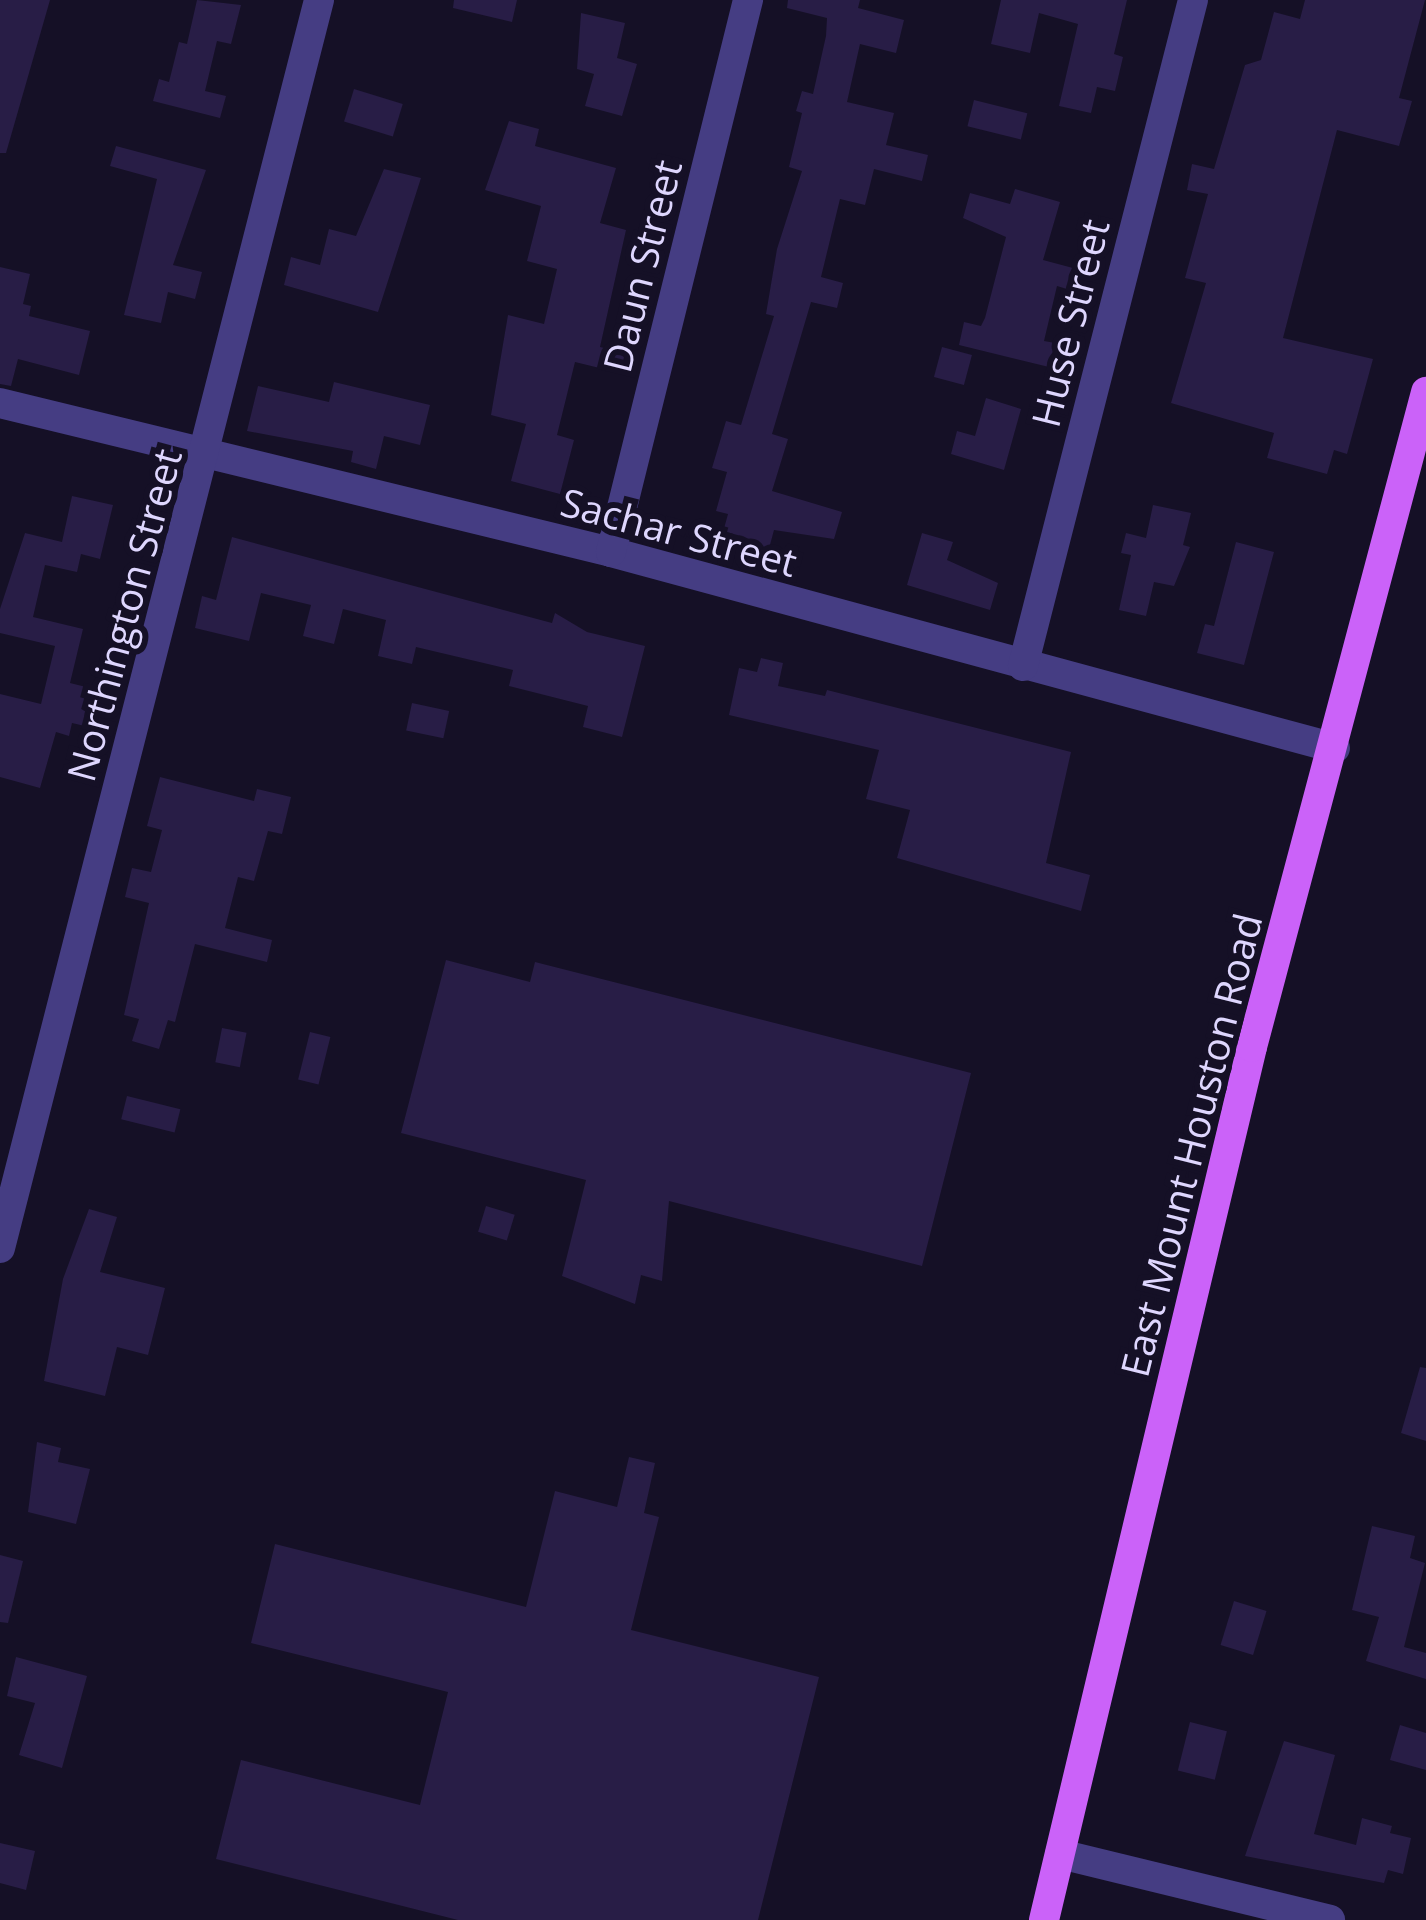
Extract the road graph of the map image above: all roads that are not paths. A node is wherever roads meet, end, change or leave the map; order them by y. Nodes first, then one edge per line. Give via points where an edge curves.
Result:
1 (319, 0) edge
2 (748, 0) edge
3 (1193, 0) edge
4 (1426, 392) edge
5 (0, 403) edge
6 (206, 453) junction
7 (610, 552) junction
8 (1023, 666) junction
9 (1335, 748) junction
10 (0, 1248) edge
11 (1060, 1854) junction
12 (1044, 1920) edge
13 (1330, 1920) edge

1 - 6 street, Northington Street
2 - 7 street, Daun Street
3 - 8 street, Huse Street
4 - 9 main road, East Mount Houston Road
5 - 6 street, Sachar Street
6 - 7 street, Sachar Street
6 - 10 street, Northington Street
7 - 8 street, Sachar Street
8 - 9 street, Sachar Street
9 - 11 main road, East Mount Houston Road via 1252,1047
11 - 12 main road, East Mount Houston Road
11 - 13 street

